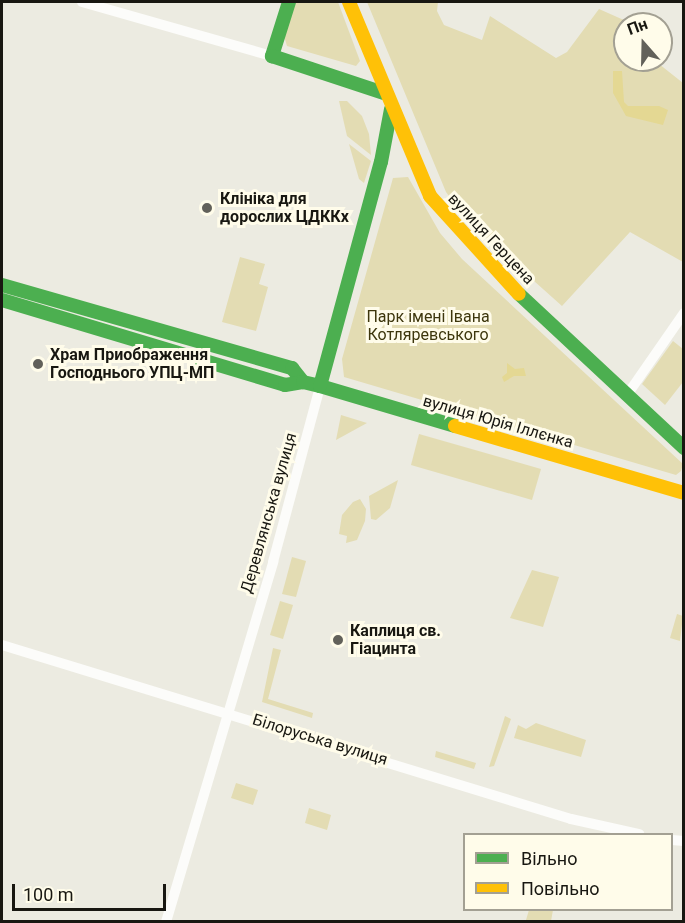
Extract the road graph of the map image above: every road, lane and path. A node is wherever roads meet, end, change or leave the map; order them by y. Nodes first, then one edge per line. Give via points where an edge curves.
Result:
1 (82, 2) edge
2 (290, 2) edge
3 (349, 2) edge
4 (272, 56) junction
5 (384, 93) junction
6 (391, 109) junction
7 (2, 285) edge
8 (2, 300) edge
9 (684, 313) edge
10 (303, 382) junction
11 (320, 386) junction
12 (627, 395) junction
13 (684, 448) edge
14 (681, 492) edge
15 (2, 645) edge
16 (229, 712) junction
17 (634, 833) edge
18 (166, 921) edge

1 - 4 street
2 - 4 street
3 - 5 street, вулиця Герцена
4 - 5 street
5 - 6 street, вулиця Герцена
6 - 11 street, Деревлянська вулиця via 381,162
6 - 12 street, вулиця Герцена via 430,196 452,225
7 - 10 street, вулиця Юрія Іллєнка via 292,368
8 - 10 street, вулиця Юрія Іллєнка via 285,386
9 - 12 street
10 - 11 street, вулиця Юрія Іллєнка
11 - 14 street, вулиця Юрія Іллєнка
11 - 16 street, Деревлянська вулиця
12 - 13 street, вулиця Герцена
15 - 16 street, Білоруська вулиця
16 - 17 street, Білоруська вулиця via 571,819
16 - 18 street, Деревлянська вулиця

